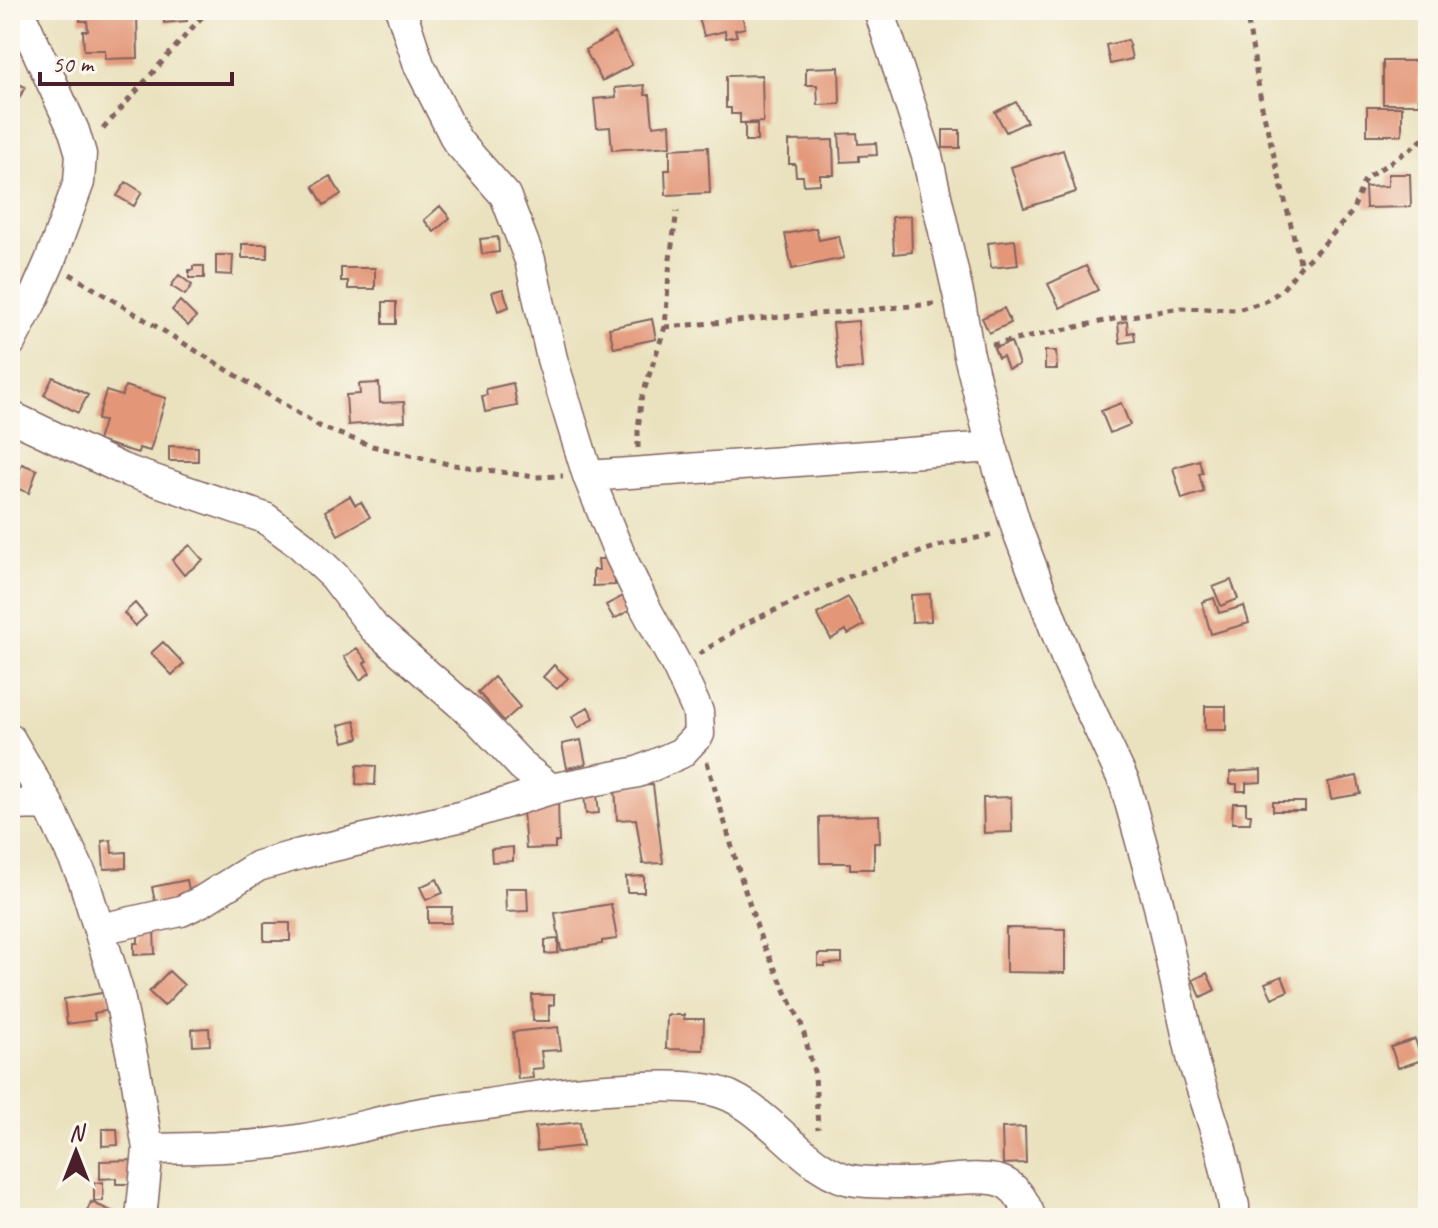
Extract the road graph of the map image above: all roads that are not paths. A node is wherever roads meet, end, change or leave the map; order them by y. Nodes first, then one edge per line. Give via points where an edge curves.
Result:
1 (21, 10) edge
2 (401, 10) edge
3 (879, 10) edge
4 (10, 343) edge
5 (10, 416) edge
6 (992, 447) junction
7 (588, 476) junction
8 (10, 739) edge
9 (551, 789) junction
10 (48, 804) junction
11 (10, 805) edge
12 (100, 929) junction
13 (148, 1149) junction
14 (141, 1218) edge
15 (1031, 1218) edge
16 (1234, 1218) edge

1 - 4 street via 81,154 79,182 50,261
2 - 7 street via 419,65 457,141 505,195 530,260 552,359
3 - 6 street via 927,156
5 - 9 street via 122,469 265,518 334,576 374,628
6 - 7 street
6 - 16 street via 1067,660 1125,784 1193,1061 1220,1145
7 - 9 street via 620,555 698,712 699,734 681,753 638,772
8 - 10 street
9 - 12 street via 258,866 181,911
10 - 11 street
10 - 12 street
12 - 13 street via 118,991
13 - 14 street
13 - 15 street via 269,1144 567,1091 646,1086 711,1090 728,1095 836,1176 912,1183 984,1178 1006,1182

